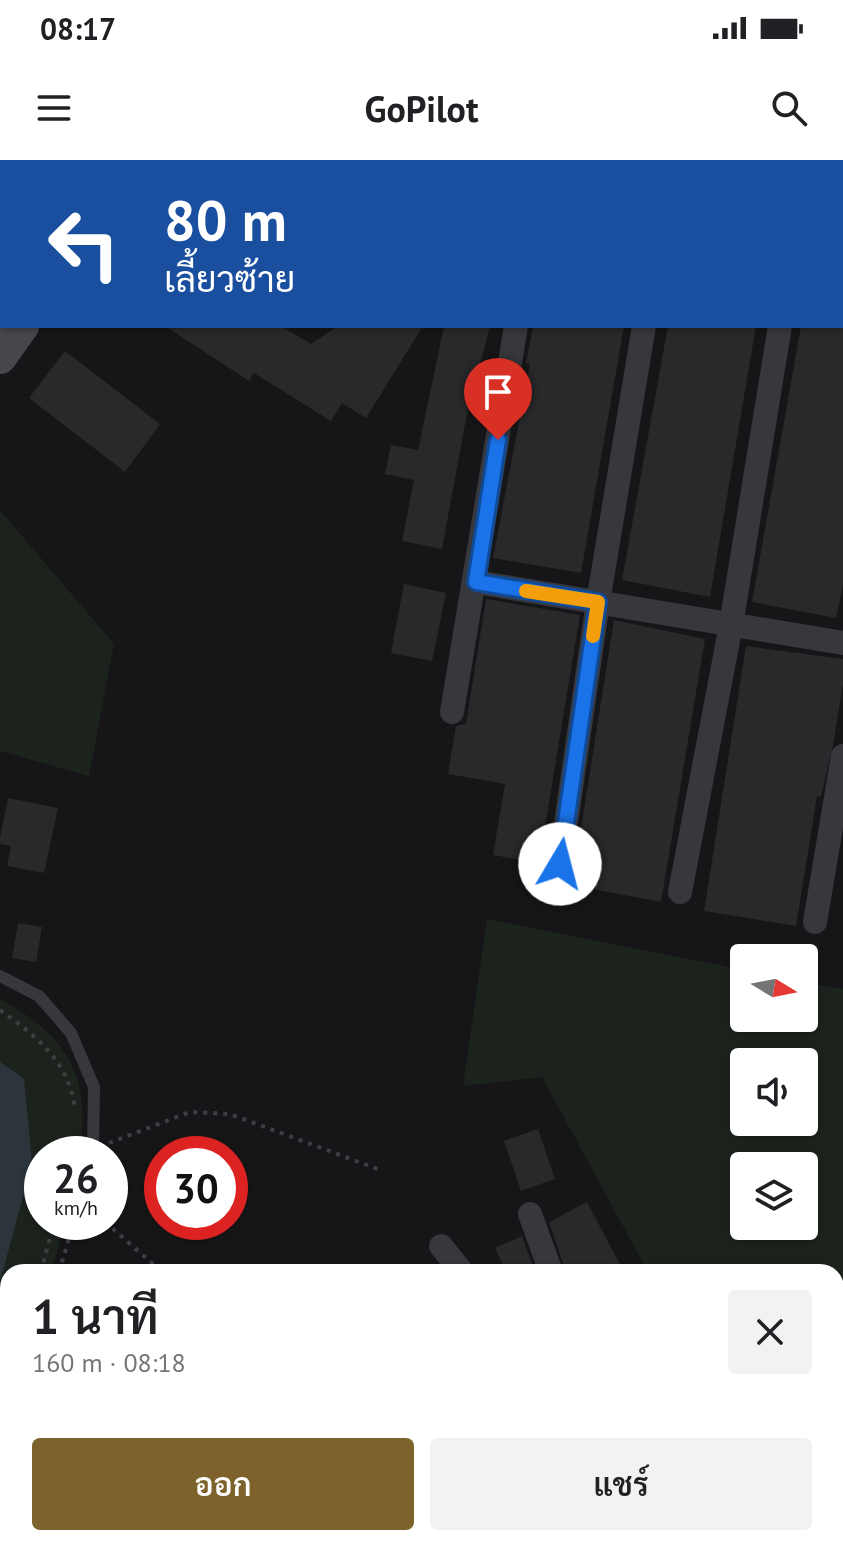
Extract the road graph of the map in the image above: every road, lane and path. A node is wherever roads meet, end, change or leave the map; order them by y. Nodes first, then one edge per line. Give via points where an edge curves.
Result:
1 (21, 328) edge
2 (516, 328) edge
3 (644, 328) edge
4 (780, 328) edge
5 (0, 357) edge
6 (476, 582) junction
7 (598, 602) junction
8 (731, 625) junction
9 (843, 643) edge
10 (452, 712) dead end
11 (843, 756) edge
12 (560, 864) dead end
13 (680, 892) dead end
14 (815, 922) dead end
15 (0, 976) edge
16 (0, 1010) edge
17 (76, 1118) dead end
18 (75, 1131) dead end
19 (74, 1136) edge
20 (93, 1136) edge
21 (128, 1138) edge
22 (383, 1171) dead end
23 (530, 1214) dead end
24 (49, 1240) edge
25 (69, 1240) edge
26 (126, 1240) edge
27 (441, 1246) dead end
28 (43, 1264) edge
29 (61, 1264) edge
30 (153, 1264) edge
31 (456, 1264) edge
32 (548, 1264) edge

1 - 5 main road
2 - 6 street
3 - 7 street
4 - 8 street
6 - 7 street
6 - 10 street
7 - 8 street
7 - 12 street
8 - 9 street
8 - 13 street
11 - 14 street
15 - 20 lane via 39,996 71,1033 94,1087
16 - 17 path via 59,1061 73,1089
18 - 19 path
21 - 22 path via 190,1112 230,1114
23 - 32 street
24 - 28 path
25 - 29 path
26 - 30 path
27 - 31 street

